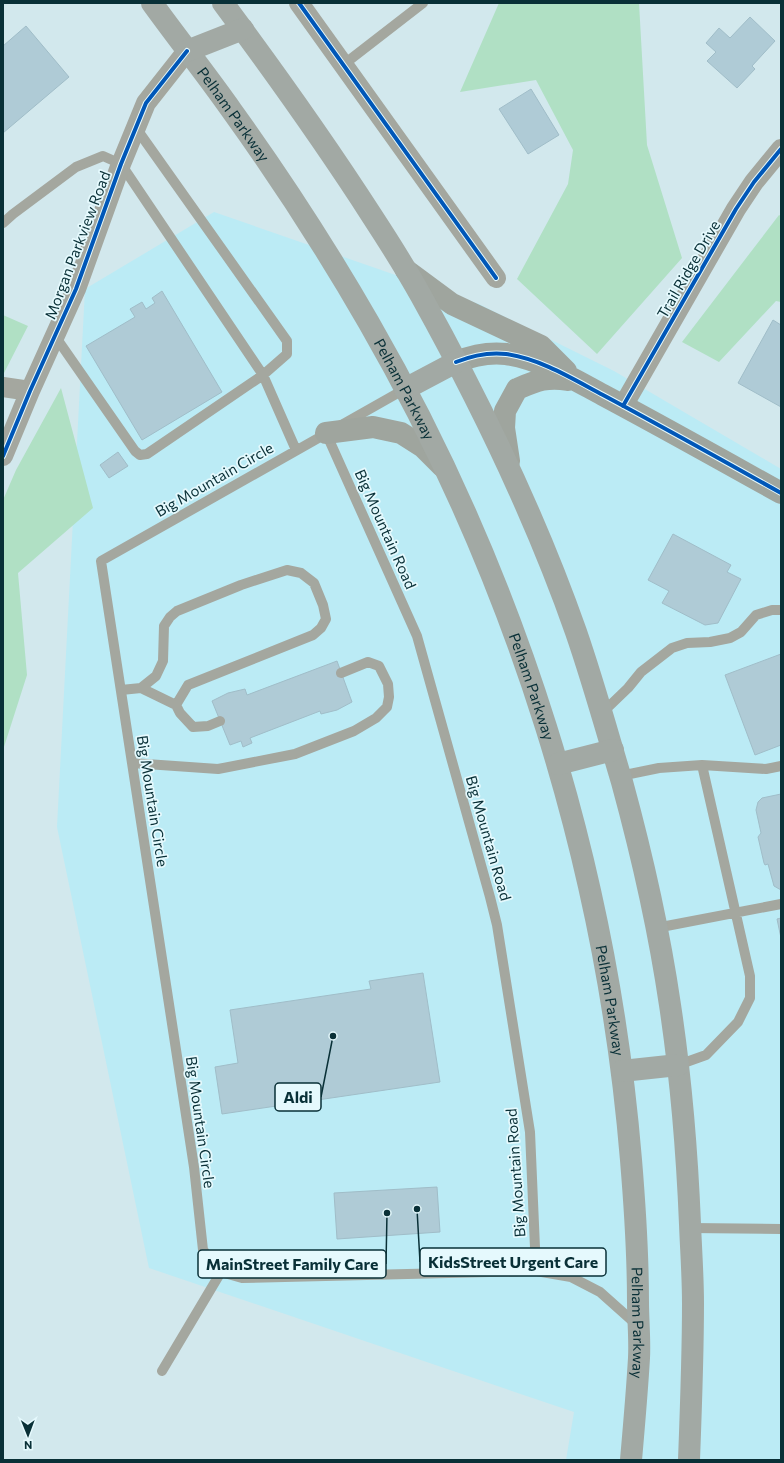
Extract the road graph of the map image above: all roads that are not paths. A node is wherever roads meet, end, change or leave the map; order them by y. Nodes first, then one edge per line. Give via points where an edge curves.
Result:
1 (152, 3) edge
2 (224, 3) edge
3 (299, 3) edge
4 (422, 3) edge
5 (243, 29) junction
6 (187, 50) junction
7 (343, 65) junction
8 (136, 128) junction
9 (781, 149) edge
10 (121, 164) junction
11 (3, 223) edge
12 (406, 270) junction
13 (496, 278) dead end
14 (55, 336) junction
15 (456, 362) junction
16 (263, 375) junction
17 (575, 381) junction
18 (3, 387) edge
19 (405, 389) junction
20 (30, 390) junction
21 (623, 406) junction
22 (326, 433) junction
23 (296, 450) junction
24 (3, 456) edge
25 (446, 470) junction
26 (511, 472) junction
27 (781, 493) edge
28 (781, 610) edge
29 (341, 673) dead end
30 (141, 688) junction
31 (121, 690) junction
32 (176, 705) junction
33 (601, 713) junction
34 (220, 721) dead end
35 (613, 750) junction
36 (132, 763) junction
37 (558, 764) junction
38 (702, 765) junction
39 (781, 766) edge
40 (620, 776) junction
41 (781, 904) edge
42 (736, 912) junction
43 (656, 928) junction
44 (678, 1065) junction
45 (622, 1071) junction
46 (690, 1228) junction
47 (781, 1229) edge
48 (536, 1271) junction
49 (221, 1272) junction
50 (638, 1326) junction
51 (162, 1371) dead end
52 (631, 1460) edge
53 (688, 1460) edge

1 - 6 main road, Pelham Parkway
2 - 5 main road
3 - 7 street
4 - 7 lane
5 - 6 main road
5 - 12 main road via 345,174
6 - 8 street, Morgan Parkview Road via 146,103
6 - 19 main road, Pelham Parkway via 279,179 369,324
7 - 13 street
8 - 10 street, Morgan Parkview Road
8 - 16 lane via 287,340 287,354
9 - 21 street, Trail Ridge Drive via 736,209
10 - 11 lane via 103,156 76,167
10 - 14 street, Morgan Parkview Road via 76,289
10 - 16 lane
12 - 15 main road
12 - 17 street via 452,304 541,346
14 - 16 lane via 140,455 147,454
14 - 20 street, Morgan Parkview Road
15 - 17 street via 469,357 506,354 530,360
15 - 19 main road
15 - 26 main road
16 - 23 lane
17 - 21 street
17 - 26 street via 542,379 517,389 505,411 504,428
18 - 20 street
19 - 22 lane, Big Mountain Circle
19 - 25 main road, Pelham Parkway
20 - 24 street, Morgan Parkview Road
21 - 27 street
22 - 23 lane, Big Mountain Circle
22 - 25 street via 373,427 401,433 424,447
22 - 48 lane, Big Mountain Road via 417,636 497,924 530,1132
23 - 31 lane, Big Mountain Circle via 101,561
25 - 37 main road, Pelham Parkway via 514,634
26 - 33 main road via 573,624
28 - 33 lane via 756,615 741,632 730,638 687,643 672,648 641,672
29 - 36 lane via 368,662 379,666 388,684 387,707 376,718 354,731 296,754 218,769
30 - 31 lane
30 - 32 lane
30 - 32 lane via 156,676 163,661 164,626 177,611 241,585 287,570 302,573 314,583 326,620 321,628 313,635 188,685
31 - 36 lane, Big Mountain Circle
32 - 34 lane via 193,727 208,726
33 - 35 main road
35 - 37 main road
35 - 40 main road
36 - 49 lane, Big Mountain Circle via 194,1167 203,1250
37 - 45 main road, Pelham Parkway via 596,922 611,996
38 - 39 lane via 766,769
38 - 40 lane via 658,768
38 - 42 lane
40 - 43 main road via 636,833
41 - 42 lane
42 - 43 lane
42 - 44 lane via 750,976 750,998 738,1022 706,1055
43 - 44 main road via 670,1001
44 - 45 main road
44 - 46 main road via 688,1171
45 - 50 main road, Pelham Parkway via 635,1200
46 - 47 lane
46 - 53 main road via 693,1298
48 - 49 lane via 242,1278
48 - 50 lane via 571,1277 600,1292
49 - 51 lane
50 - 52 main road, Pelham Parkway via 639,1356

